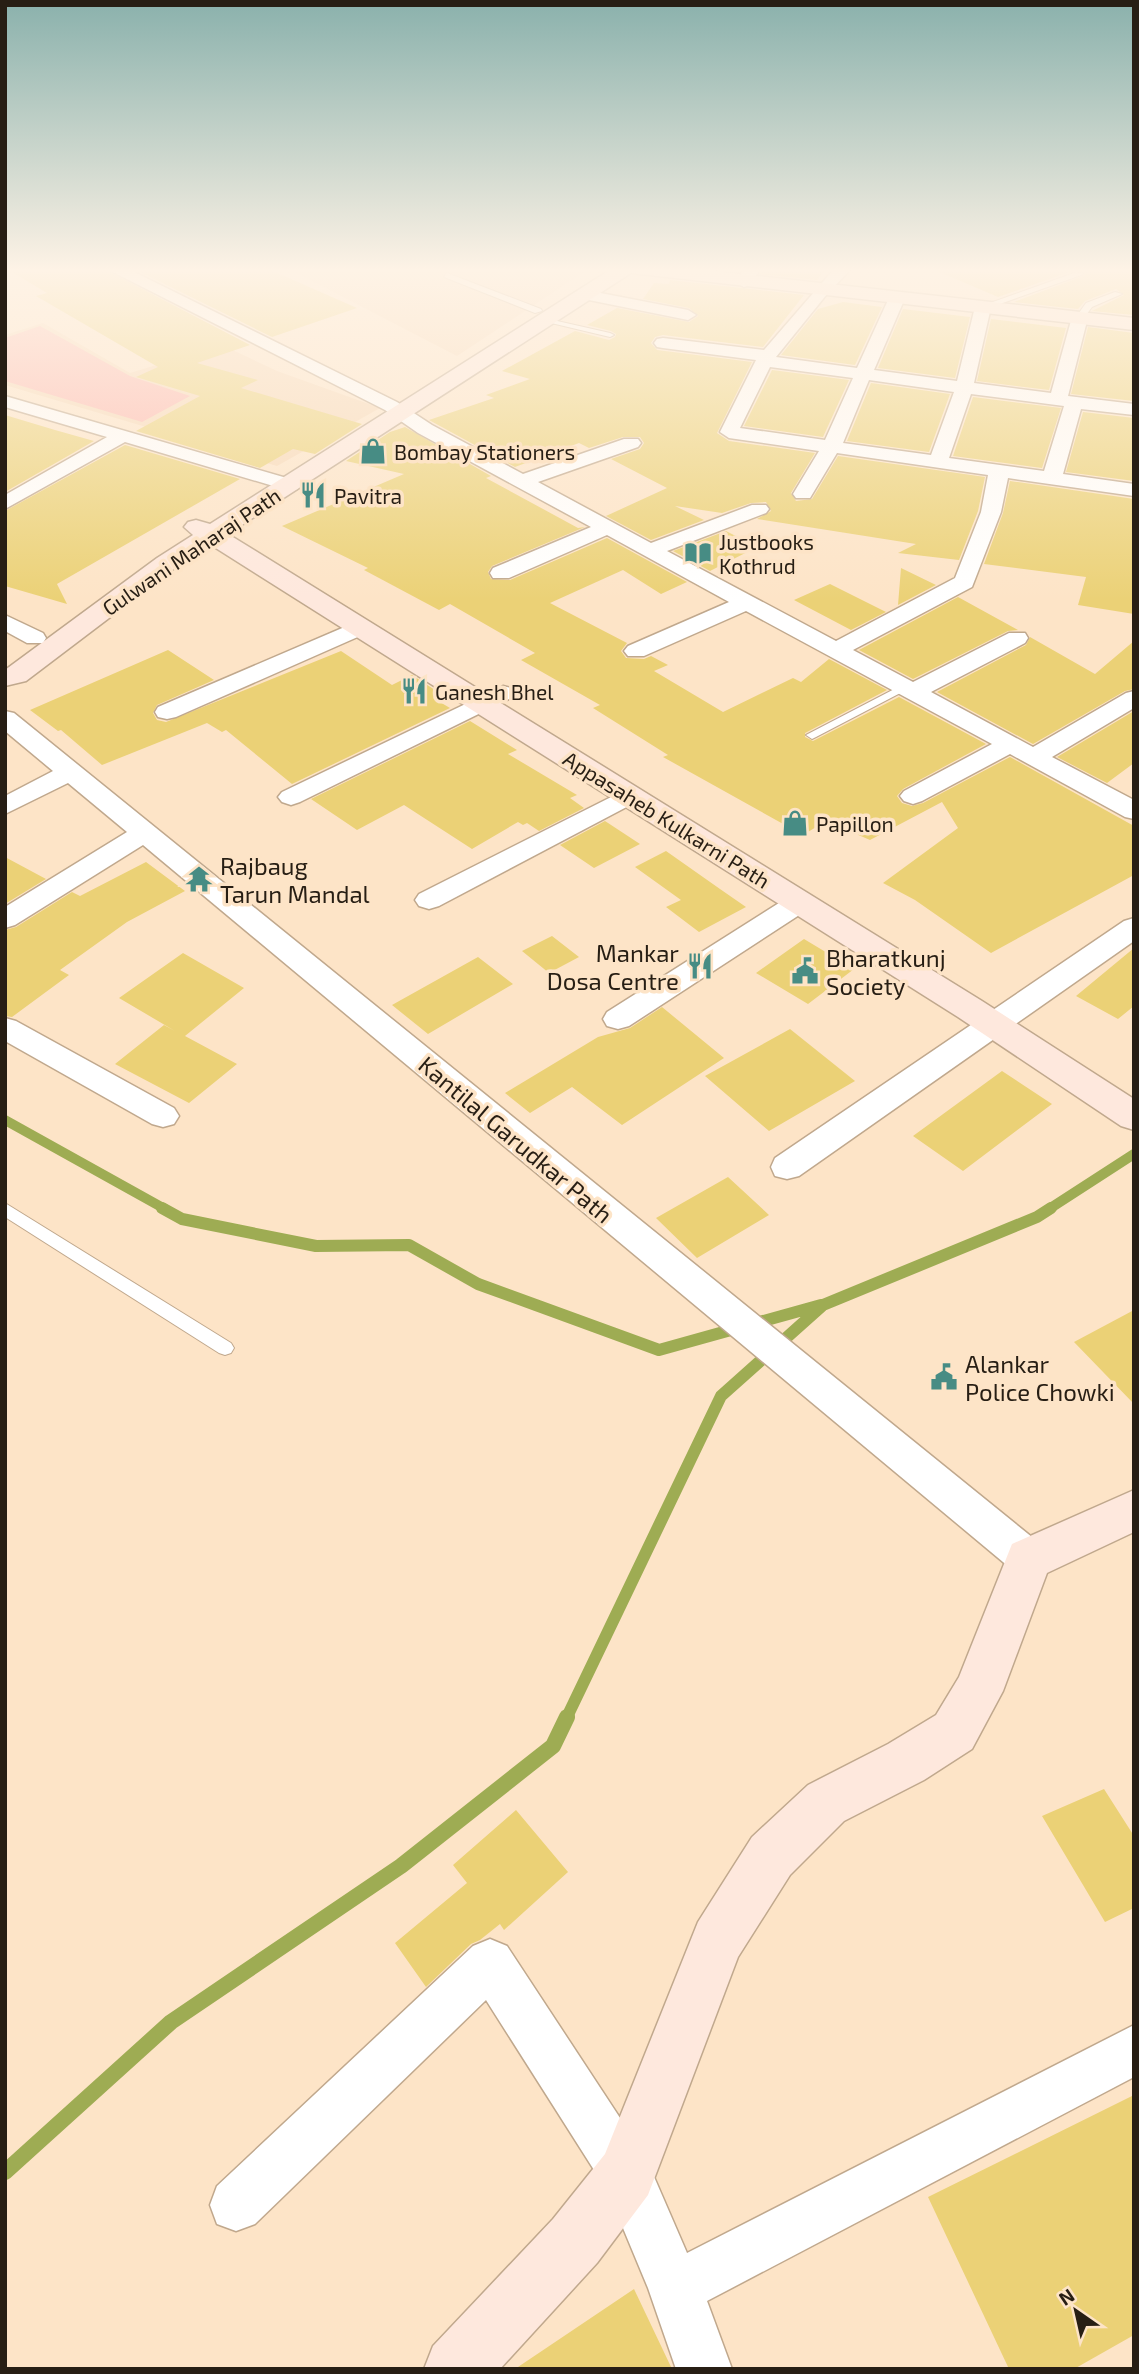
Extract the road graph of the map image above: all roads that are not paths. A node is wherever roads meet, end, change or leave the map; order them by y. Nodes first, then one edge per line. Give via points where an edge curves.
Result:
1 (335, 379) edge
2 (445, 379) edge
3 (756, 379) edge
4 (861, 379) edge
5 (886, 379) edge
6 (966, 379) edge
7 (1070, 379) edge
8 (964, 388) junction
9 (5, 401) edge
10 (1066, 401) junction
11 (397, 410) junction
12 (1134, 410) edge
13 (122, 436) junction
14 (631, 443) dead end
15 (831, 447) junction
16 (938, 462) junction
17 (999, 471) junction
18 (1052, 478) junction
19 (522, 481) junction
20 (281, 482) junction
21 (1134, 490) edge
22 (803, 494) dead end
23 (5, 503) edge
24 (759, 509) dead end
25 (213, 526) junction
26 (608, 527) junction
27 (651, 550) junction
28 (501, 572) dead end
29 (747, 602) junction
30 (5, 622) edge
31 (361, 628) junction
32 (35, 638) junction
33 (1017, 638) dead end
34 (837, 650) junction
35 (636, 652) dead end
36 (5, 660) edge
37 (5, 678) edge
38 (908, 689) junction
39 (492, 698) junction
40 (1134, 698) edge
41 (167, 712) dead end
42 (5, 718) edge
43 (812, 735) dead end
44 (1011, 744) junction
45 (1034, 757) junction
46 (70, 772) junction
47 (629, 796) junction
48 (913, 796) dead end
49 (291, 797) dead end
50 (5, 806) edge
51 (1134, 811) edge
52 (145, 833) junction
53 (429, 900) dead end
54 (800, 902) junction
55 (5, 919) edge
56 (1134, 927) edge
57 (1004, 1016) junction
58 (618, 1019) dead end
59 (5, 1028) edge
60 (1134, 1084) edge
61 (163, 1116) dead end
62 (1134, 1117) edge
63 (787, 1167) dead end
64 (5, 1209) edge
65 (225, 1348) dead end
66 (1134, 1510) edge
67 (1029, 1559) junction
68 (1134, 2050) edge
69 (627, 2174) junction
70 (236, 2205) dead end
71 (675, 2288) junction
72 (456, 2369) edge
73 (704, 2369) edge

1 - 11 street
2 - 11 street, Gulwani Maharaj Path
3 - 15 street via 729,432
4 - 15 street
5 - 8 street
6 - 8 street
7 - 10 street
8 - 10 street
8 - 16 street
9 - 13 street
10 - 12 street
10 - 18 street
11 - 19 street
11 - 20 street, Gulwani Maharaj Path
13 - 20 street
13 - 23 street
14 - 19 street
15 - 16 street
15 - 22 street
16 - 17 street
17 - 18 street
17 - 34 street via 991,512 964,582
18 - 21 street
19 - 26 street
20 - 25 street, Gulwani Maharaj Path
24 - 27 street
25 - 31 street, Appasaheb Kulkarni Path
25 - 32 street, Gulwani Maharaj Path via 146,558
25 - 37 street, Gulwani Maharaj Path via 16,675
25 - 39 street, Appasaheb Kulkarni Path
26 - 27 street
26 - 28 street
27 - 29 street
29 - 34 street
29 - 35 street
30 - 32 street
31 - 39 street, Appasaheb Kulkarni Path
31 - 41 street
32 - 36 street, Gulwani Maharaj Path
33 - 38 street
34 - 38 street
38 - 43 lane
38 - 44 street
39 - 47 street, Appasaheb Kulkarni Path
39 - 49 street
39 - 57 street, Appasaheb Kulkarni Path
40 - 45 street
42 - 46 street, Kantilal Garudkar Path
44 - 45 street
44 - 48 street
45 - 51 street
46 - 50 street
46 - 52 street, Kantilal Garudkar Path
47 - 53 street
47 - 54 street, Appasaheb Kulkarni Path
52 - 55 street
52 - 67 street, Kantilal Garudkar Path
54 - 57 street, Appasaheb Kulkarni Path
54 - 58 street
56 - 57 street
57 - 60 street, Appasaheb Kulkarni Path
57 - 62 street, Appasaheb Kulkarni Path
57 - 63 street
59 - 61 street
64 - 65 lane
66 - 67 street
67 - 69 street via 978,1691 954,1732 826,1802 771,1856 717,1941
68 - 71 street
69 - 70 street via 491,1963
69 - 71 street
69 - 72 street via 575,2241
71 - 73 street

